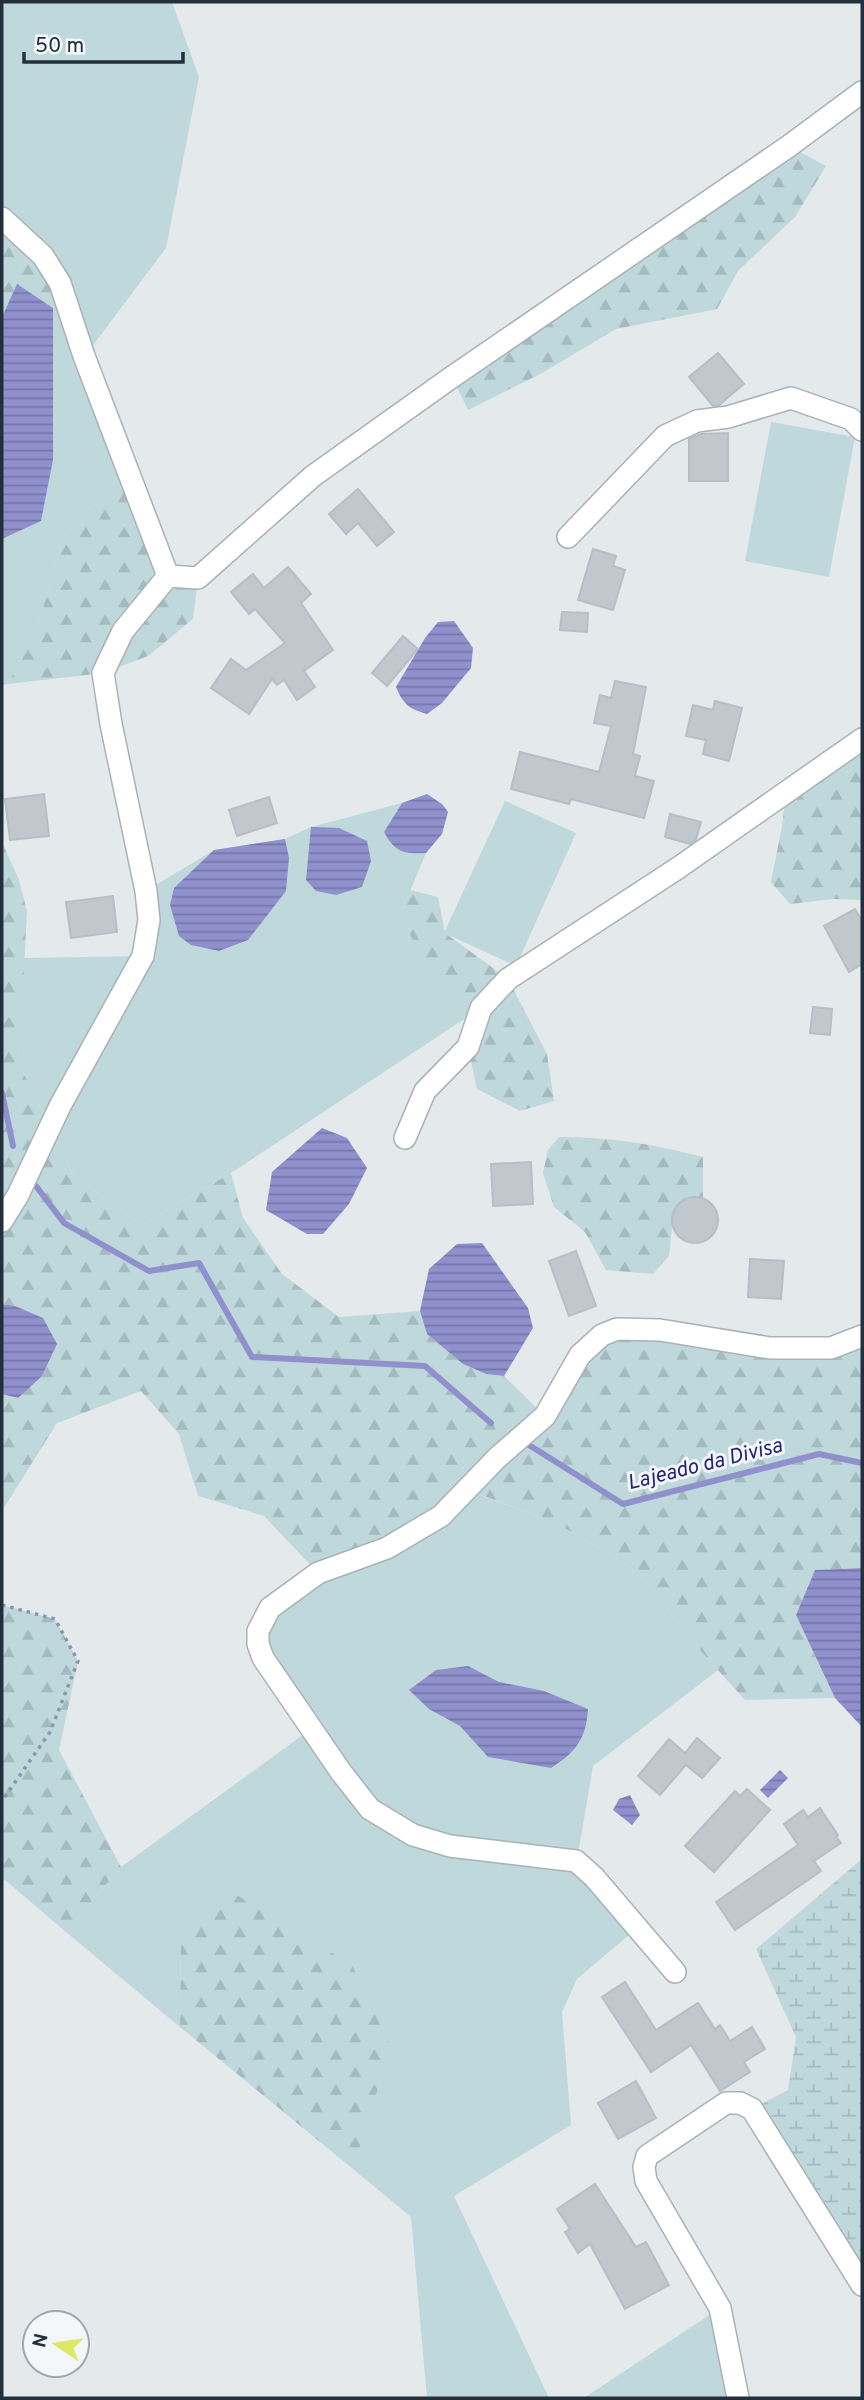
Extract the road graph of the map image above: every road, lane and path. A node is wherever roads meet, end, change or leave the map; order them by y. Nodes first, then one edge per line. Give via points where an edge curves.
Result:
1 (862, 92) edge
2 (2, 218) edge
3 (862, 430) edge
4 (568, 537) dead end
5 (168, 576) junction
6 (862, 739) edge
7 (405, 1138) dead end
8 (2, 1221) edge
9 (862, 1336) edge
10 (2, 1605) edge
11 (2, 1801) edge
12 (675, 1972) dead end
13 (862, 2285) edge
14 (738, 2398) edge

1 - 5 street via 313,476 198,578
2 - 5 street via 43,256 61,283
3 - 4 street via 851,419 791,398 729,417 697,421 664,436
5 - 8 street via 123,631 103,673 146,891 149,920 143,956
6 - 7 street via 678,868 508,979 481,1008 468,1047 425,1091
9 - 12 street via 831,1348 770,1348 660,1330 617,1329 602,1335 580,1355 545,1416 441,1516 387,1548 318,1573 270,1608 258,1631 263,1658 370,1809 413,1835 450,1846 576,1861
10 - 11 path via 55,1619 78,1661 50,1732
13 - 14 street via 751,2109 726,2102 647,2156 646,2181 720,2308

